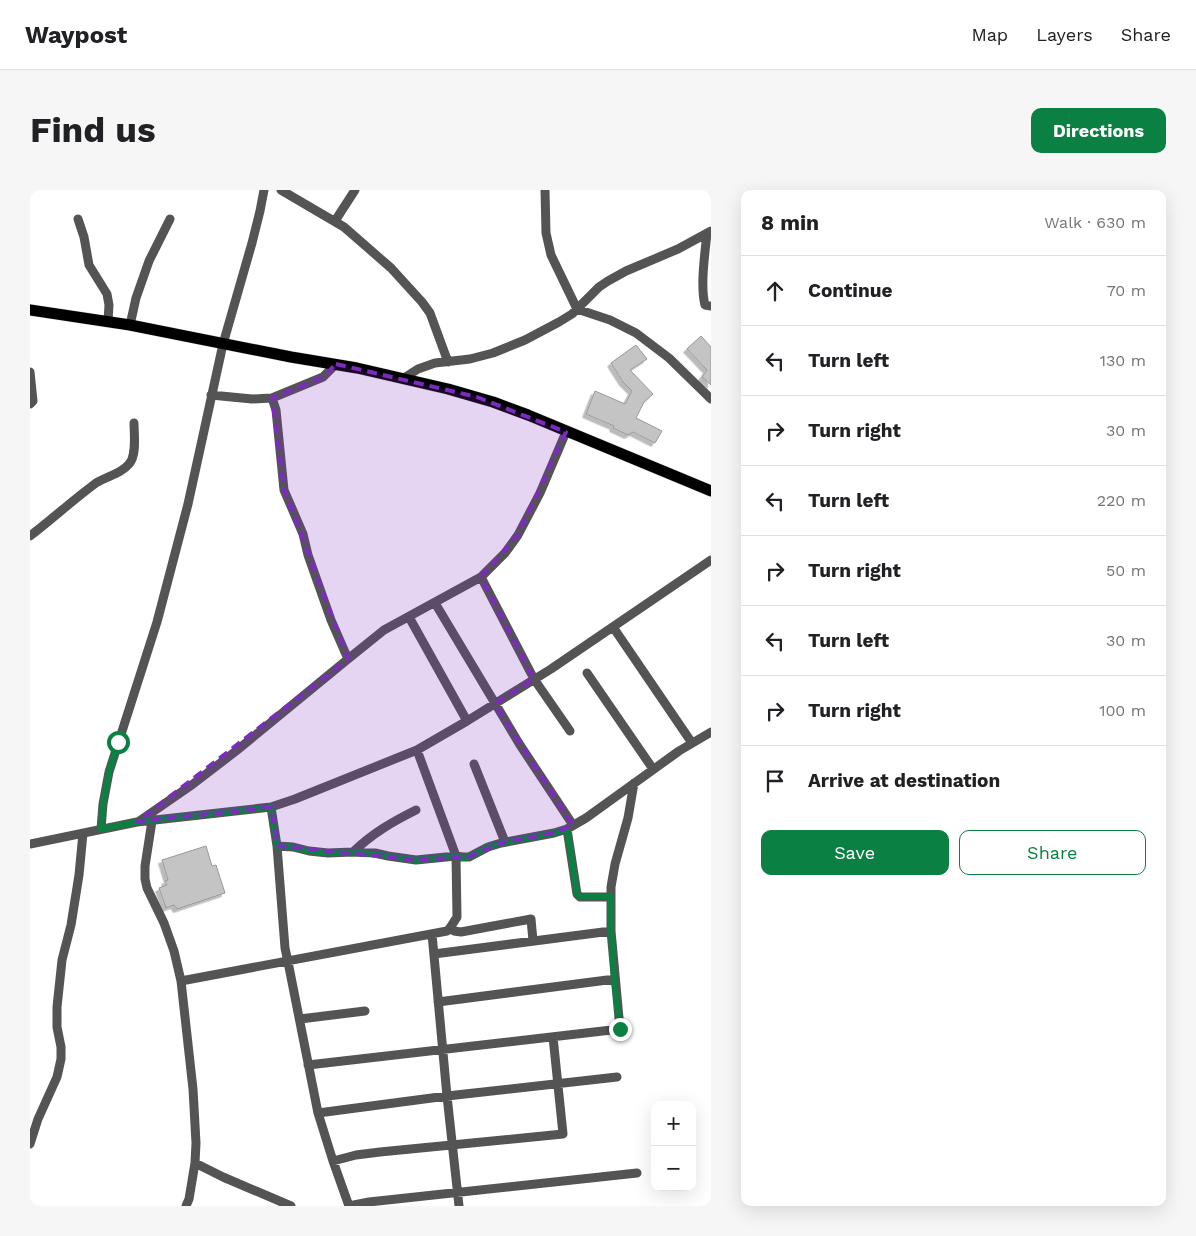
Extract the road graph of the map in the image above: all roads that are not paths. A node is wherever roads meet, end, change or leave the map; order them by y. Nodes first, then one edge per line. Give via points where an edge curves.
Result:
1 (264, 190) edge
2 (281, 190) edge
3 (355, 190) edge
4 (546, 190) edge
5 (78, 218) dead end
6 (170, 219) dead end
7 (335, 222) junction
8 (709, 232) edge
9 (711, 306) edge
10 (577, 309) junction
11 (30, 310) edge
12 (108, 321) junction
13 (130, 325) junction
14 (224, 344) junction
15 (448, 362) junction
16 (336, 364) junction
17 (30, 372) edge
18 (404, 378) junction
19 (211, 395) junction
20 (272, 398) junction
21 (711, 400) edge
22 (30, 404) edge
23 (134, 423) dead end
24 (566, 432) junction
25 (711, 491) edge
26 (30, 536) edge
27 (711, 560) edge
28 (481, 577) junction
29 (436, 602) junction
30 (409, 617) junction
31 (613, 627) junction
32 (348, 659) junction
33 (587, 673) dead end
34 (534, 679) junction
35 (495, 704) junction
36 (467, 721) junction
37 (570, 731) dead end
38 (711, 732) edge
39 (692, 743) junction
40 (417, 750) junction
41 (474, 764) dead end
42 (653, 769) junction
43 (634, 783) junction
44 (271, 807) junction
45 (416, 810) dead end
46 (152, 821) junction
47 (137, 822) junction
48 (570, 827) junction
49 (101, 829) junction
50 (83, 834) junction
51 (505, 842) junction
52 (30, 844) edge
53 (277, 846) junction
54 (353, 852) junction
55 (456, 856) junction
56 (611, 896) junction
57 (450, 928) junction
58 (611, 931) junction
59 (432, 934) junction
60 (533, 941) junction
61 (434, 954) junction
62 (288, 962) junction
63 (614, 980) junction
64 (181, 981) junction
65 (438, 1002) junction
66 (364, 1011) dead end
67 (300, 1019) junction
68 (553, 1037) junction
69 (443, 1050) junction
70 (308, 1065) junction
71 (617, 1077) dead end
72 (558, 1084) junction
73 (447, 1096) junction
74 (318, 1113) junction
75 (30, 1144) edge
76 (452, 1144) junction
77 (333, 1162) junction
78 (195, 1163) junction
79 (636, 1173) dead end
80 (458, 1193) junction
81 (186, 1206) edge
82 (291, 1206) edge
83 (459, 1206) edge

1 - 14 street
2 - 7 street
3 - 7 street
4 - 10 street via 546,233 551,255
5 - 12 street via 89,265 107,294
6 - 13 street via 149,261
7 - 15 street via 391,268 422,302 430,314
8 - 9 street via 703,298 705,305
8 - 10 street via 608,281
10 - 15 street via 559,322 494,353
10 - 21 street via 636,333 669,358
11 - 12 main road
12 - 13 main road
13 - 14 main road
14 - 16 main road
14 - 19 street
15 - 18 street via 418,369
16 - 18 main road
16 - 20 street via 323,377
17 - 22 street via 33,394
18 - 24 main road via 493,402
19 - 20 street
19 - 49 street via 188,504 157,622 109,772
20 - 32 street via 284,490
23 - 26 street via 134,455 130,463 81,494
24 - 25 main road
24 - 28 street via 518,535
27 - 31 street
28 - 29 street
28 - 34 street
29 - 30 street
29 - 35 street
30 - 32 street via 384,630
30 - 36 street
31 - 34 street
31 - 39 street
32 - 47 street via 236,751
33 - 42 street
34 - 35 street
34 - 37 street
35 - 36 street
35 - 48 street
36 - 40 street
38 - 39 street
39 - 42 street
40 - 44 street
40 - 55 street
41 - 51 street
42 - 43 street
43 - 48 street
43 - 56 street
44 - 46 street
44 - 53 street
45 - 54 street via 367,839
46 - 47 street
46 - 64 street via 146,866 147,888 170,939
47 - 49 street
48 - 51 street
48 - 56 street via 577,894 585,898
49 - 50 street
50 - 52 street
50 - 75 street via 57,1007 61,1059
51 - 55 street via 469,857
53 - 54 street via 328,853
53 - 62 street
54 - 55 street via 416,860
55 - 57 street via 457,918
56 - 58 street
57 - 59 street
57 - 60 street via 460,932 531,919
58 - 60 street
58 - 63 street
59 - 61 street
59 - 62 street
60 - 61 street
61 - 65 street
62 - 64 street
62 - 67 street
63 - 65 street
63 - 68 street via 620,1029
64 - 78 street via 193,1089
65 - 69 street
66 - 67 street
67 - 70 street
68 - 69 street
68 - 72 street
69 - 70 street
69 - 73 street
70 - 74 street
71 - 72 street
72 - 73 street
72 - 76 street via 563,1134
73 - 74 street
73 - 76 street
74 - 77 street
76 - 77 street via 356,1155
76 - 80 street
77 - 80 street via 349,1206
78 - 81 street
78 - 82 street
79 - 80 street
80 - 83 street

